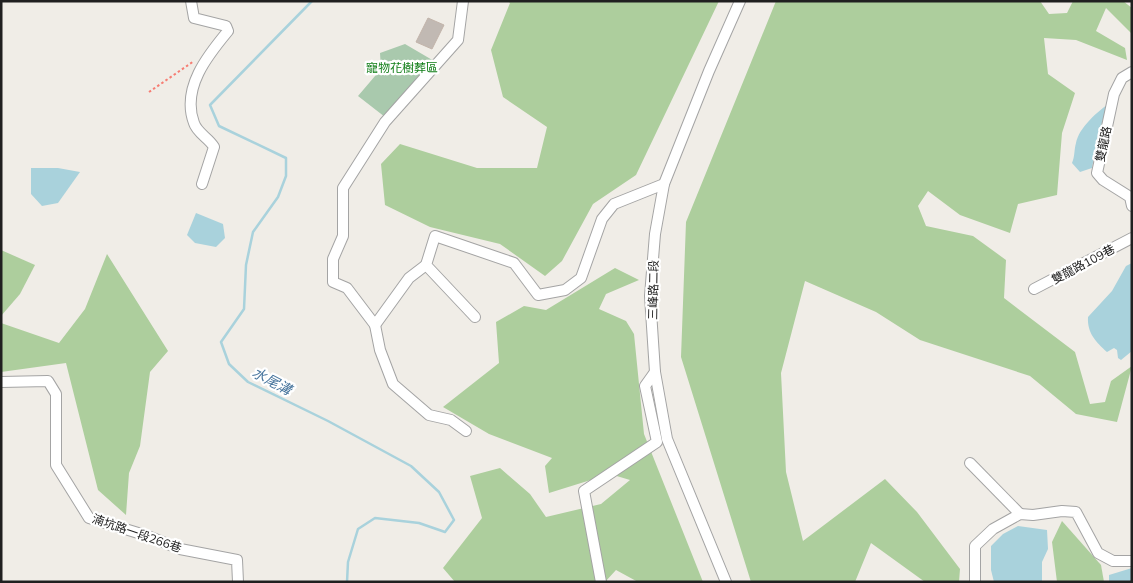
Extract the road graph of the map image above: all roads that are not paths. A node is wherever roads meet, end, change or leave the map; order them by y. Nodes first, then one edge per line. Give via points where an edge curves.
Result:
1 (191, 1) edge
2 (463, 1) edge
3 (740, 1) edge
4 (1132, 72) edge
5 (202, 184) dead end
6 (664, 184) junction
7 (1132, 206) edge
8 (1132, 238) edge
9 (426, 265) junction
10 (1034, 289) dead end
11 (475, 317) dead end
12 (374, 325) junction
13 (655, 372) junction
14 (1, 382) edge
15 (466, 431) dead end
16 (970, 463) dead end
17 (1020, 514) junction
18 (1132, 561) edge
19 (238, 582) edge
20 (601, 582) edge
21 (726, 582) edge
22 (976, 582) edge

1 - 5 street via 194,18 226,26 228,31 198,73 192,92 194,123 214,147
2 - 12 street via 458,40 385,122 342,188 343,236 334,259 333,282 347,288
3 - 6 street, 三峰路二段 via 708,71
4 - 7 street, 雙龍路 via 1122,78 1114,94 1097,173 1130,197
6 - 9 street via 614,204 602,219 581,278 565,290 538,295 514,263 435,236
6 - 13 street, 三峰路二段 via 654,234 650,296
8 - 10 street, 雙龍路109巷
9 - 11 street
9 - 12 street via 409,278
12 - 15 street via 393,384 429,415 451,420
13 - 20 street via 646,386 657,442 584,491
13 - 21 street, 三峰路二段 via 667,439
14 - 19 street, 湳坑路一段266巷 via 48,381 56,394 56,465 88,518 180,549 237,560
16 - 17 street
17 - 18 street via 1076,512 1098,552 1113,561
17 - 22 street via 992,529 975,546

